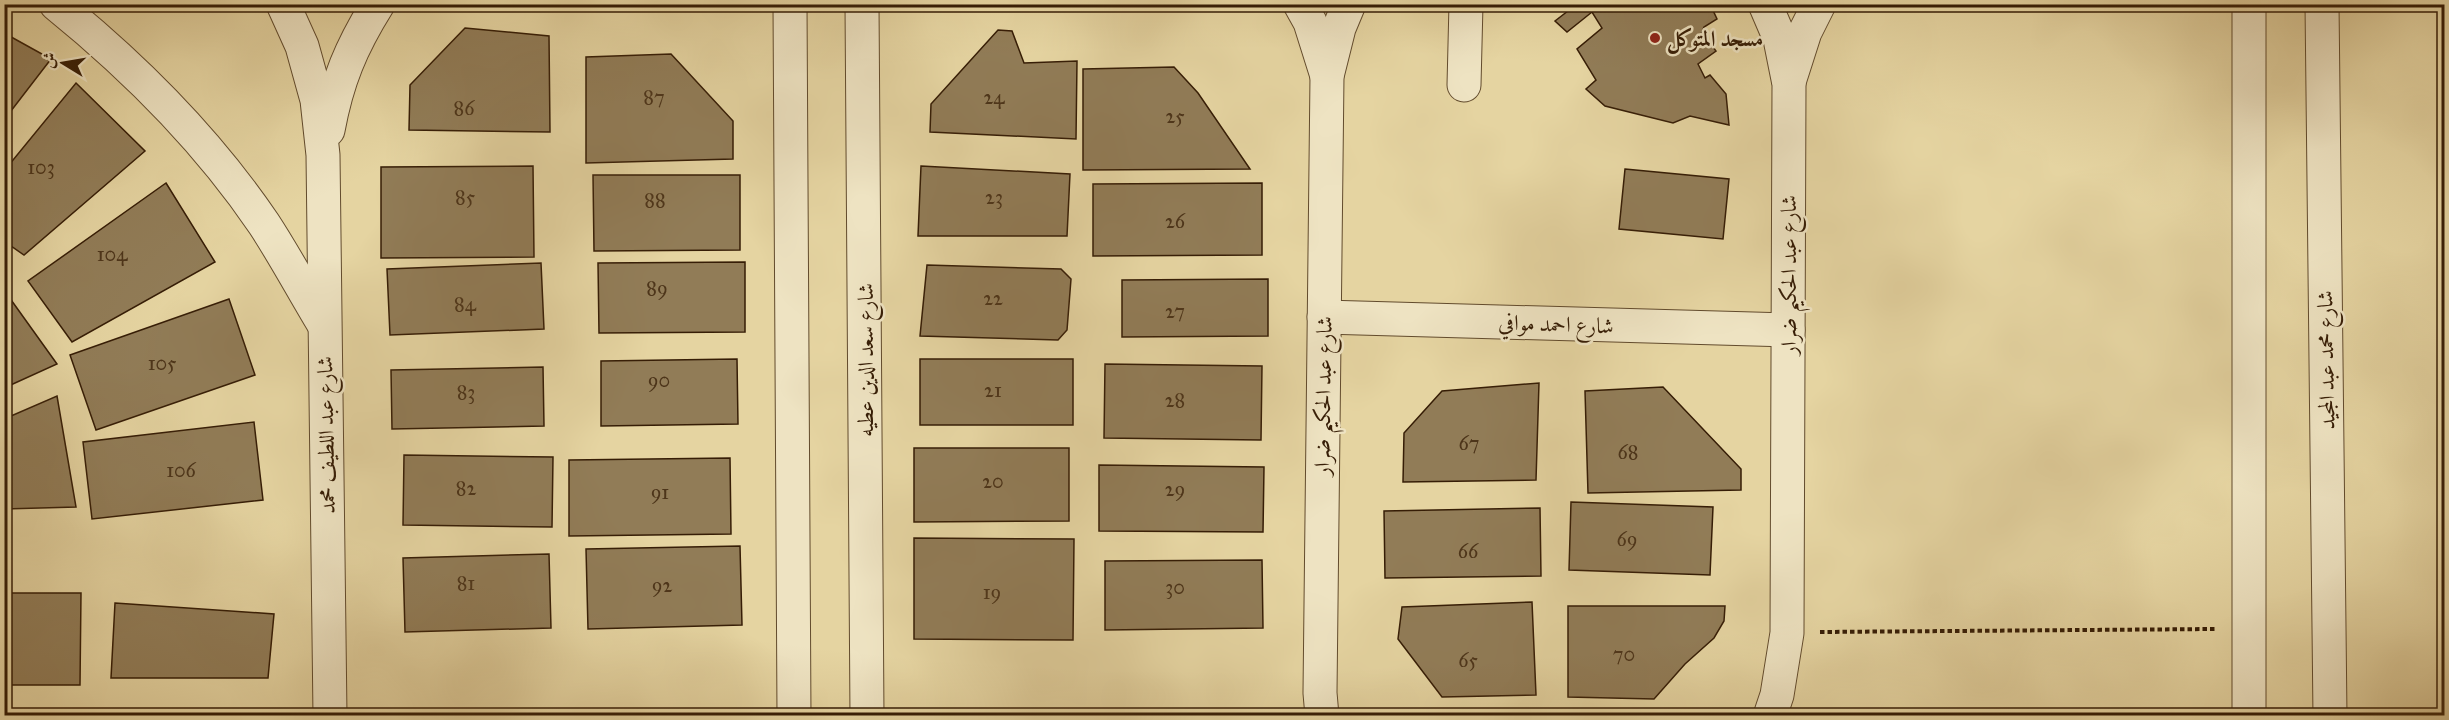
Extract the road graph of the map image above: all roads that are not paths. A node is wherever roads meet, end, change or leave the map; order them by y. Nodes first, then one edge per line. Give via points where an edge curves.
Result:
1 (57, 4) edge
2 (283, 4) edge
3 (378, 4) edge
4 (768, 4) edge
5 (1300, 4) edge
6 (1349, 4) edge
7 (1466, 4) edge
8 (1765, 4) edge
9 (1819, 4) edge
10 (2249, 4) edge
11 (2322, 4) edge
12 (867, 11) edge
13 (790, 20) edge
14 (1327, 76) junction
15 (1789, 84) junction
16 (1464, 85) dead end
17 (323, 155) junction
18 (1324, 317) junction
19 (324, 324) junction
20 (1788, 330) junction
21 (330, 716) edge
22 (794, 716) edge
23 (867, 716) edge
24 (1322, 716) edge
25 (1770, 716) edge
26 (2249, 716) edge
27 (2330, 716) edge

1 - 19 street via 109,47 192,130 264,224
2 - 17 street, شارع عبد اللطيف محمد via 302,46 317,100
3 - 17 street, شارع عبد اللطيف محمد via 356,40 334,96
4 - 13 street
5 - 14 street, شارع عبد الحكيم ضرار via 1311,22
6 - 14 street, شارع عبد الحكيم ضرار
7 - 16 street
8 - 15 street, شارع عبد الحكيم ضرار via 1780,39
9 - 15 street, شارع عبد الحكيم ضرار via 1805,32
10 - 26 street
11 - 27 street, شارع محمد عبد المجيد
12 - 23 street, شارع سعد الدين عطيه
13 - 22 street
14 - 18 street, شارع عبد الحكيم ضرار
15 - 20 street, شارع عبد الحكيم ضرار
17 - 19 street, شارع عبد اللطيف محمد
18 - 20 street, شارع احمد موافي
18 - 24 street, شارع عبد الحكيم ضرار
19 - 21 street, شارع عبد اللطيف محمد
20 - 25 street, شارع عبد الحكيم ضرار via 1787,633

